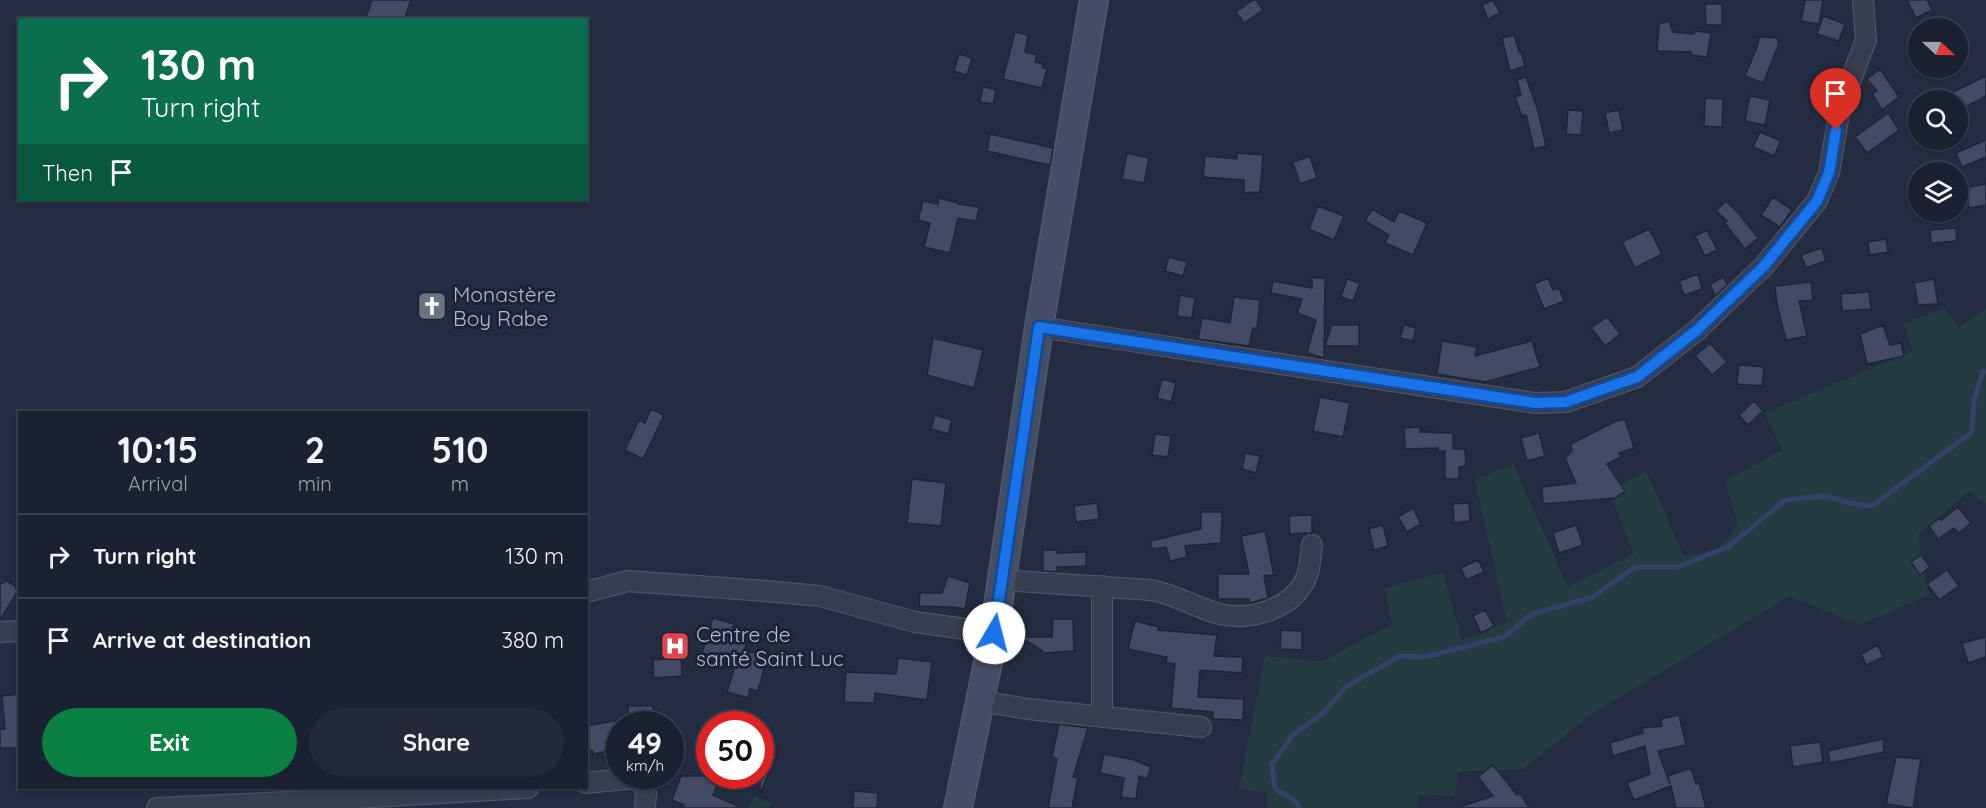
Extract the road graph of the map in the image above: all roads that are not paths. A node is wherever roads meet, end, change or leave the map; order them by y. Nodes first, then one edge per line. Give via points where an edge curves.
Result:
1 (1094, 0) edge
2 (1863, 0) edge
3 (1039, 327) junction
4 (1312, 545) dead end
5 (1002, 580) junction
6 (1102, 586) junction
7 (588, 591) edge
8 (18, 631) edge
9 (0, 632) edge
10 (994, 633) junction
11 (980, 701) junction
12 (1102, 717) junction
13 (1201, 727) dead end
14 (588, 783) edge
15 (514, 789) edge
16 (288, 805) edge
17 (157, 808) edge
18 (645, 808) edge
19 (958, 808) edge

1 - 3 main road
2 - 3 street via 1866,40 1840,108 1829,173 1817,201 1764,266 1696,331 1637,377 1566,402 1535,403
3 - 5 main road
4 - 6 street via 1308,573 1300,588 1281,604 1254,616 1221,614 1165,592
5 - 6 street
5 - 10 main road
6 - 12 street
7 - 10 street via 628,581 820,596 915,622
8 - 9 street
10 - 11 main road
11 - 12 street
11 - 19 main road
12 - 13 street
14 - 18 street via 635,778 642,782 646,793
15 - 16 street
16 - 17 street

